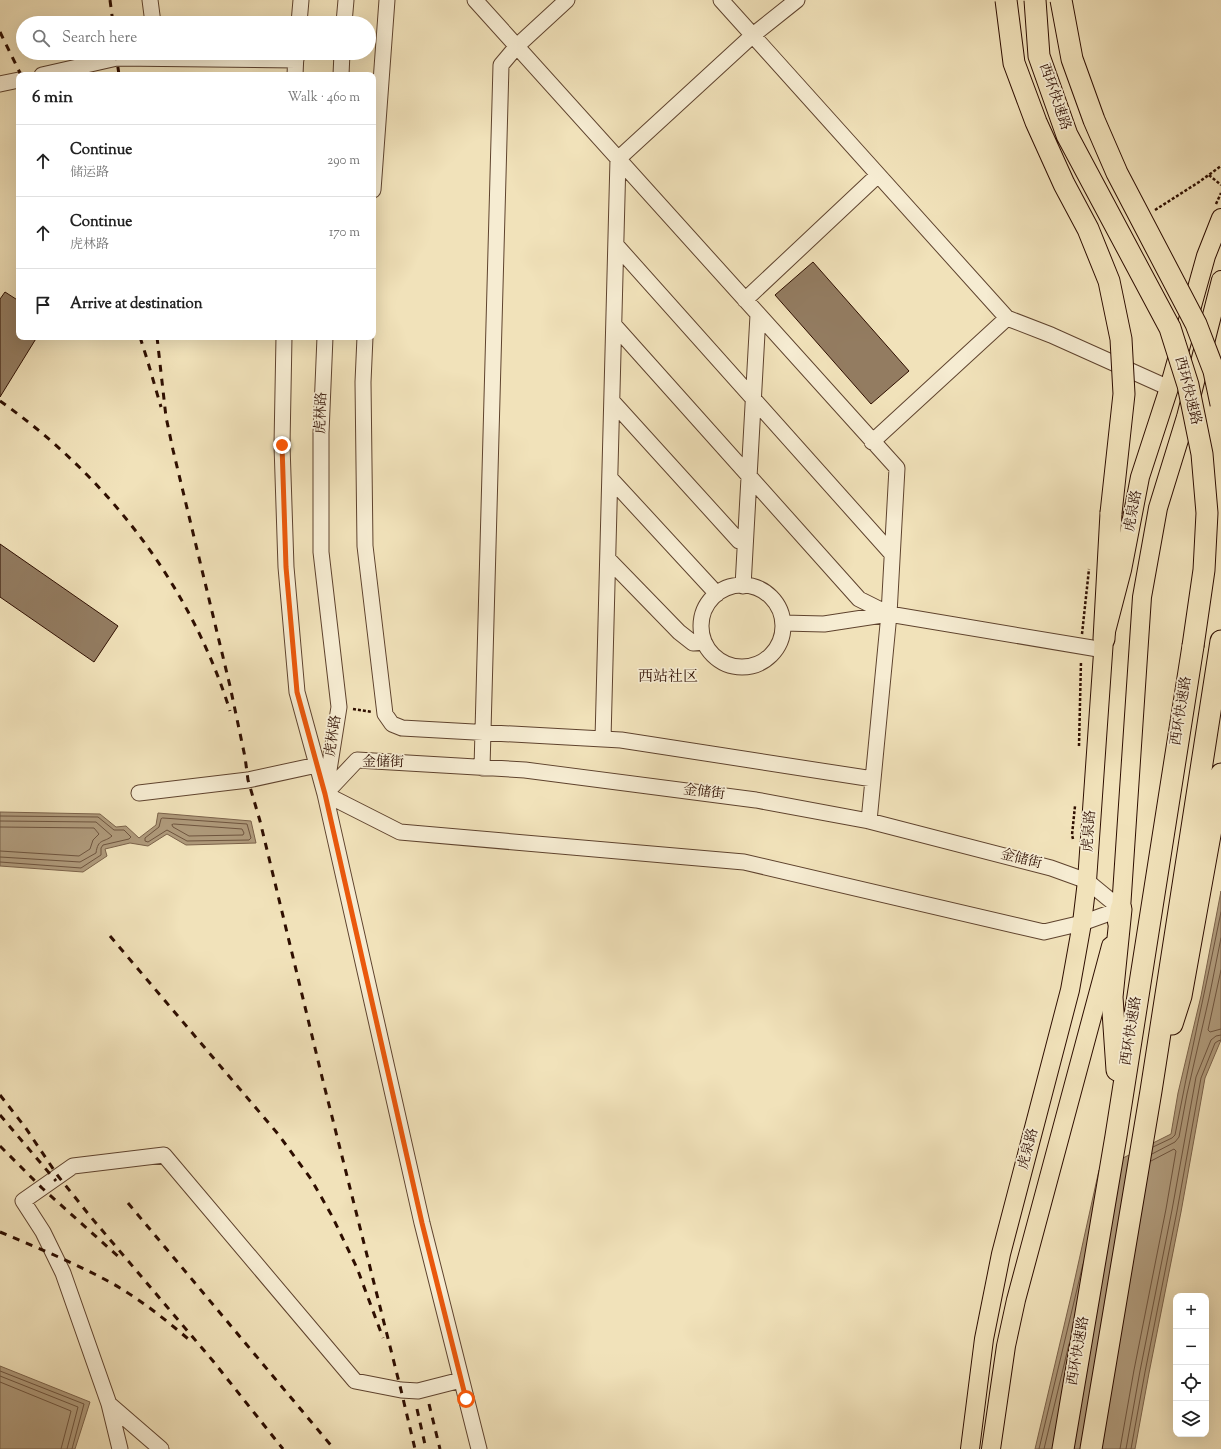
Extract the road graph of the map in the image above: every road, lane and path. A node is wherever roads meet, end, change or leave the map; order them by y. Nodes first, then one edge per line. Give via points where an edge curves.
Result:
1 (150, 0) edge
2 (301, 0) edge
3 (346, 0) edge
4 (387, 0) edge
5 (475, 0) edge
6 (567, 0) edge
7 (721, 0) edge
8 (797, 0) edge
9 (1006, 0) edge
10 (1035, 0) edge
11 (1061, 0) edge
12 (152, 16) edge
13 (300, 16) edge
14 (345, 16) edge
15 (753, 35) junction
16 (517, 46) junction
17 (108, 60) edge
18 (237, 60) edge
19 (342, 60) edge
20 (296, 63) edge
21 (55, 72) edge
22 (341, 72) edge
23 (16, 81) edge
24 (0, 84) edge
25 (376, 149) edge
26 (618, 158) junction
27 (878, 175) junction
28 (1209, 175) dead end
29 (1221, 185) edge
30 (1221, 218) edge
31 (616, 245) junction
32 (1221, 280) edge
33 (745, 300) junction
34 (758, 315) junction
35 (1007, 318) junction
36 (614, 326) junction
37 (284, 340) edge
38 (325, 340) edge
39 (365, 340) edge
40 (1169, 388) junction
41 (754, 399) junction
42 (612, 401) junction
43 (1221, 404) edge
44 (872, 442) junction
45 (749, 476) junction
46 (610, 478) junction
47 (745, 544) junction
48 (892, 554) junction
49 (608, 559) junction
50 (743, 586) junction
51 (717, 594) junction
52 (890, 614) junction
53 (783, 623) junction
54 (704, 642) junction
55 (1104, 644) junction
56 (1220, 647) edge
57 (339, 707) junction
58 (385, 714) junction
59 (483, 731) junction
60 (603, 739) junction
61 (317, 765) junction
62 (482, 768) junction
63 (1221, 774) edge
64 (873, 779) junction
65 (139, 793) dead end
66 (325, 794) junction
67 (869, 821) junction
68 (1087, 881) junction
69 (1121, 909) junction
70 (1082, 923) junction
71 (1151, 1091) junction
72 (1120, 1106) junction
73 (461, 1380) junction
74 (109, 1404) junction
75 (120, 1449) edge
76 (161, 1449) edge
77 (479, 1449) edge
78 (970, 1449) edge
79 (992, 1449) edge
80 (1063, 1449) edge
81 (1091, 1449) edge

1 - 12 street
2 - 13 street
3 - 14 street
4 - 25 street
5 - 16 street
6 - 16 street
7 - 15 street
8 - 15 street
9 - 55 highway, bridge via 1014,63 1036,122 1088,230 1109,281 1121,339 1124,394 1111,513
10 - 72 highway, 西环快速路, bridge via 1039,56 1067,135 1170,328 1188,385 1202,454 1206,513 1204,570
11 - 43 highway, 西环快速路, bridge via 1072,59 1094,120 1117,174 1196,324 1214,371
15 - 26 street
15 - 27 street
16 - 26 street
16 - 59 street via 501,65
17 - 21 street
18 - 20 street
19 - 22 street
23 - 24 street
26 - 31 street
26 - 33 street
27 - 33 street
27 - 35 street
28 - 29 path
30 - 40 main road, 虎泉路 via 1206,256
31 - 36 street
31 - 41 street
32 - 69 main road, 虎泉路 via 1186,417 1158,508 1142,597
33 - 34 street
34 - 41 street
34 - 44 street
35 - 40 street
35 - 44 street
36 - 42 street
36 - 45 street
37 - 61 street, 虎林路 via 282,445 286,567 297,692
38 - 57 street, 虎林路 via 321,433 321,552
39 - 58 street via 362,382 365,546
40 - 55 main road, 虎泉路 via 1140,477 1122,570
41 - 45 street
41 - 48 street
42 - 46 street
42 - 47 street via 739,541
44 - 48 street via 896,468
45 - 47 street
45 - 52 street via 859,599
46 - 49 street
46 - 51 street
47 - 50 street
48 - 52 street
49 - 54 street via 680,632 693,643
49 - 60 street
50 - 51 street via 734,586
50 - 53 street via 760,590 772,598
51 - 54 street via 703,611 700,624
52 - 53 street via 824,624
52 - 55 street
52 - 64 street
53 - 54 street via 782,636 776,649 767,659 755,666 742,668 729,665 717,659
55 - 68 main road, 虎泉路
56 - 71 highway, 西环快速路
57 - 58 path
57 - 66 street, 虎林路
58 - 59 street via 392,724 402,728
59 - 60 street
59 - 62 street
60 - 64 street
61 - 65 street via 248,780
61 - 66 street, 虎林路
62 - 66 street, 金储街 via 357,760
62 - 67 street, 金储街 via 525,770 756,800
63 - 71 highway via 1181,996
64 - 67 street
66 - 70 street via 400,832 744,862 1044,932
66 - 73 street via 422,1223
67 - 68 street, 金储街 via 1051,868
68 - 69 street, 金储街
68 - 70 main road, 虎泉路
69 - 70 street
69 - 72 highway via 1112,997
69 - 79 main road, 虎泉路 via 1016,1300 1006,1346
70 - 78 main road, 虎泉路 via 1070,990 1001,1254 984,1339
71 - 81 highway, 西环快速路
72 - 80 highway, 西环快速路
73 - 74 street via 418,1391 355,1381 164,1155 73,1166 23,1201 43,1232 63,1273
73 - 77 street
74 - 75 street
74 - 76 street

